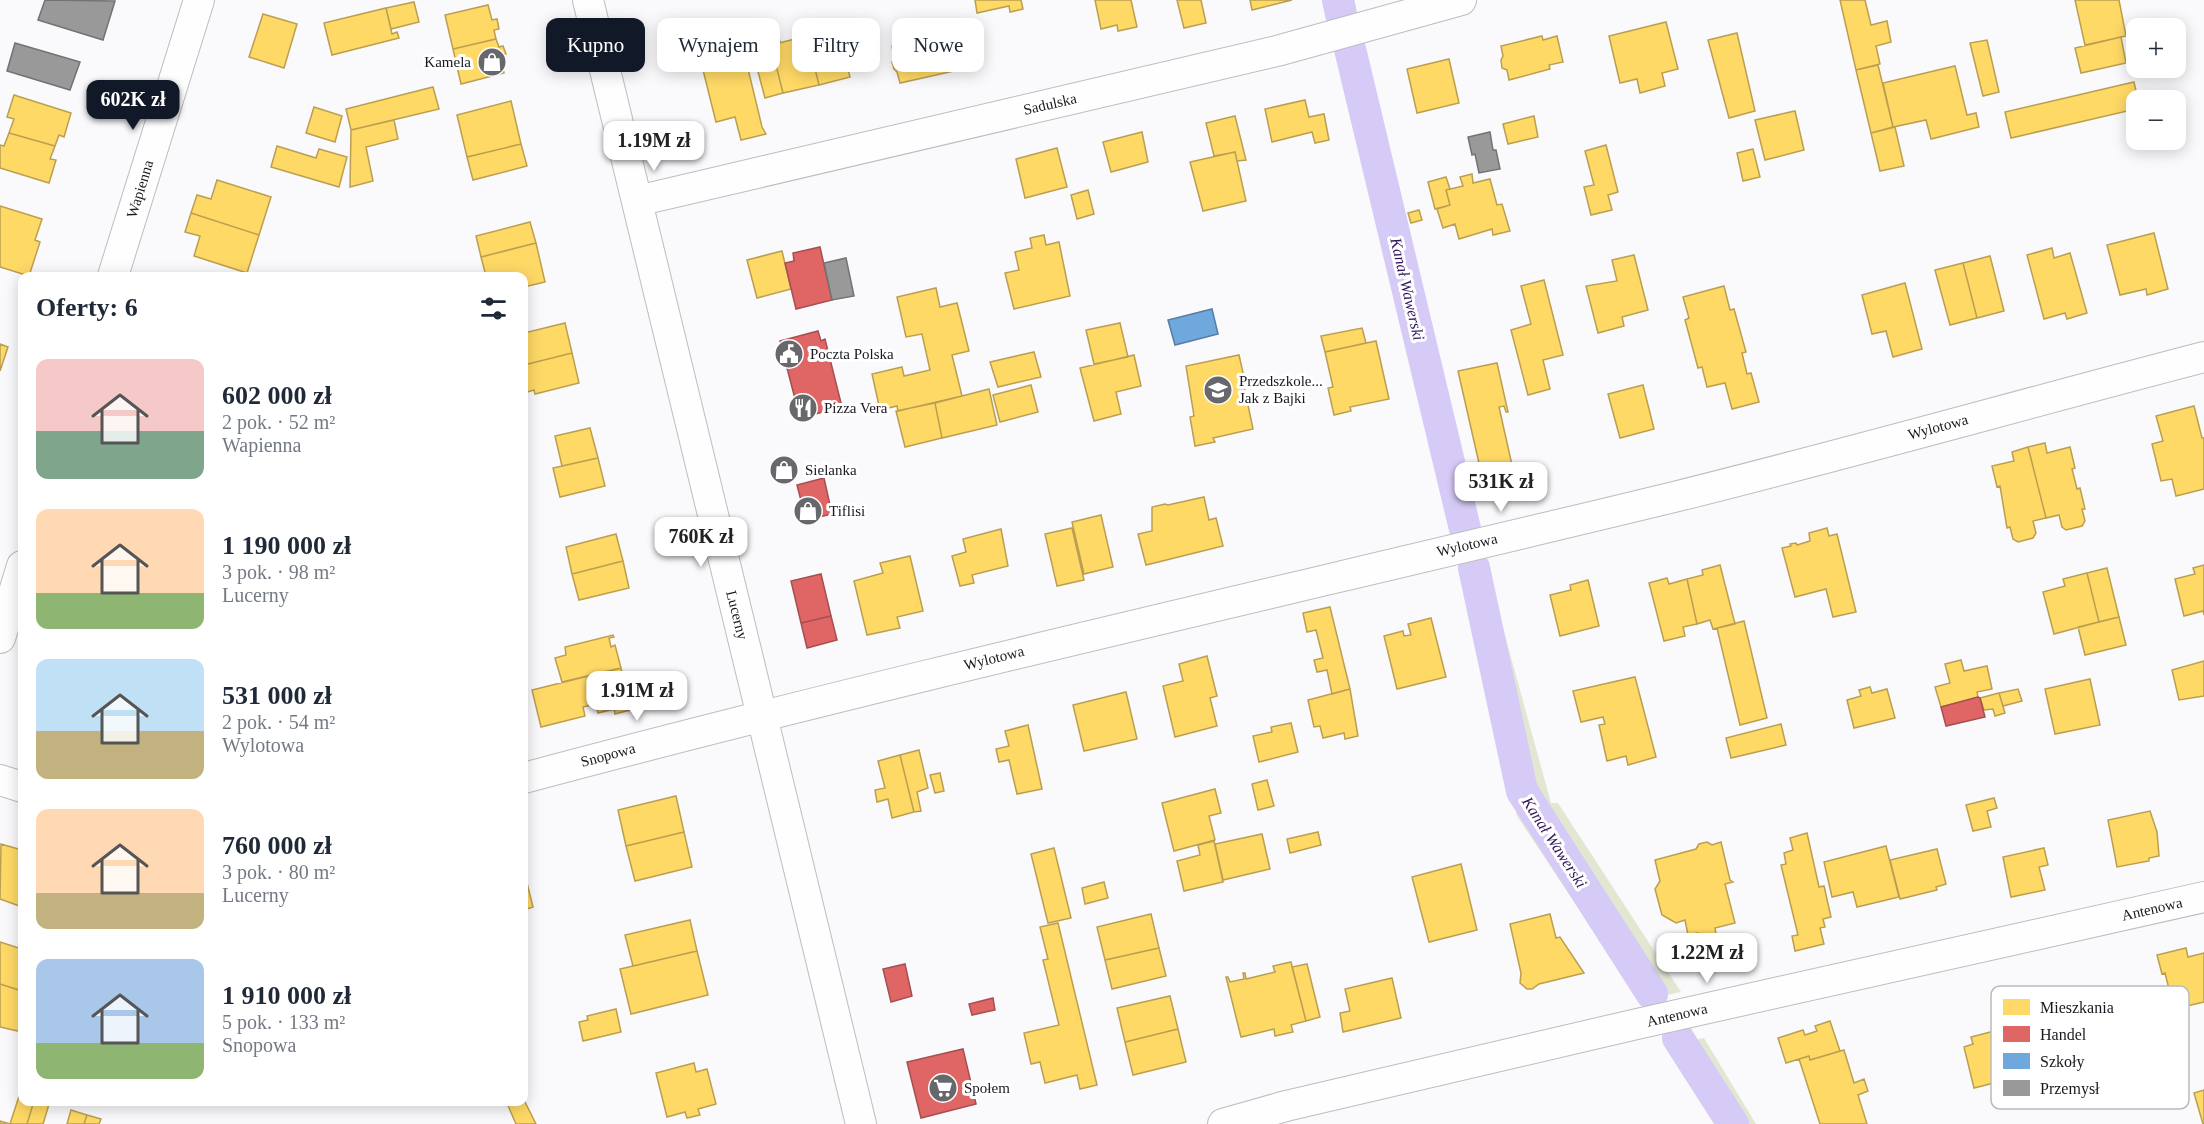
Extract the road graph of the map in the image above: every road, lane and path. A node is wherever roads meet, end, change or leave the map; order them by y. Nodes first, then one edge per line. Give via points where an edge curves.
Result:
1 (199, 0) edge
2 (588, 0) edge
3 (1461, 0) edge
4 (637, 201) junction
5 (114, 272) edge
6 (2204, 357) edge
7 (18, 579) edge
8 (0, 638) edge
9 (762, 715) junction
10 (528, 777) edge
11 (0, 780) edge
12 (18, 786) edge
13 (2204, 897) edge
14 (861, 1124) edge
15 (1223, 1124) edge

1 - 5 street, Wapienna
2 - 4 street, Lucerny
3 - 4 street, Sadulska via 1277,51
4 - 9 street, Lucerny
6 - 9 street, Wylotowa via 1677,496
7 - 8 street
9 - 10 street, Snopowa
9 - 14 street, Lucerny
11 - 12 street
13 - 15 street, Antenowa via 1637,1024

